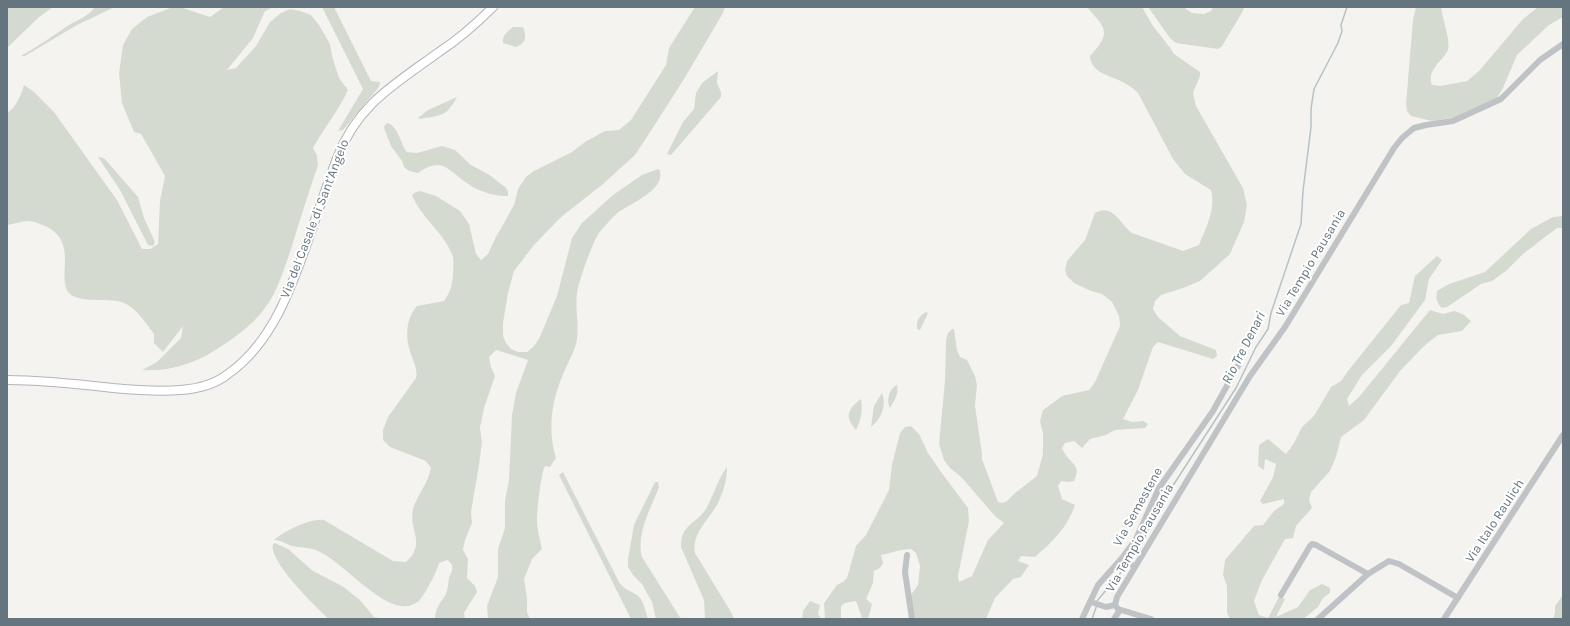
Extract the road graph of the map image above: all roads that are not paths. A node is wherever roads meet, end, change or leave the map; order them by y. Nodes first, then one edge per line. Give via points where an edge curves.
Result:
1 (493, 7) edge
2 (1563, 44) edge
3 (1239, 364) dead end
4 (7, 380) edge
5 (1563, 435) edge
6 (907, 555) dead end
7 (1122, 558) junction
8 (1135, 567) junction
9 (1368, 574) junction
10 (1281, 595) dead end
11 (1458, 598) junction
12 (1091, 602) junction
13 (1115, 604) junction
14 (1120, 610) junction
15 (912, 619) edge
16 (1082, 619) edge
17 (1114, 619) edge
18 (1151, 619) edge
19 (1318, 619) edge
20 (1444, 619) edge

1 - 4 main road, Via del Casale di Sant'Angelo via 462,35 386,90 355,122 337,158 286,298 264,336 235,369 223,378 206,385 171,391
2 - 8 street, Via Tempio Pausania via 1540,60 1501,99 1453,121 1414,128 1398,143 1286,327 1250,376
3 - 7 street, Via Semestene via 1213,411 1159,488 1136,538
5 - 11 street, Via Italo Raulich
6 - 15 street via 905,572
7 - 8 street
7 - 12 street, Via Semestene via 1100,582
8 - 13 street, Via Tempio Pausania
9 - 10 street via 1312,544
9 - 11 street via 1386,562 1393,562
9 - 19 street
11 - 20 street, Via Italo Raulich
12 - 13 street via 1106,607
12 - 16 street, Via Semestene
13 - 14 street
14 - 17 street
14 - 18 street

